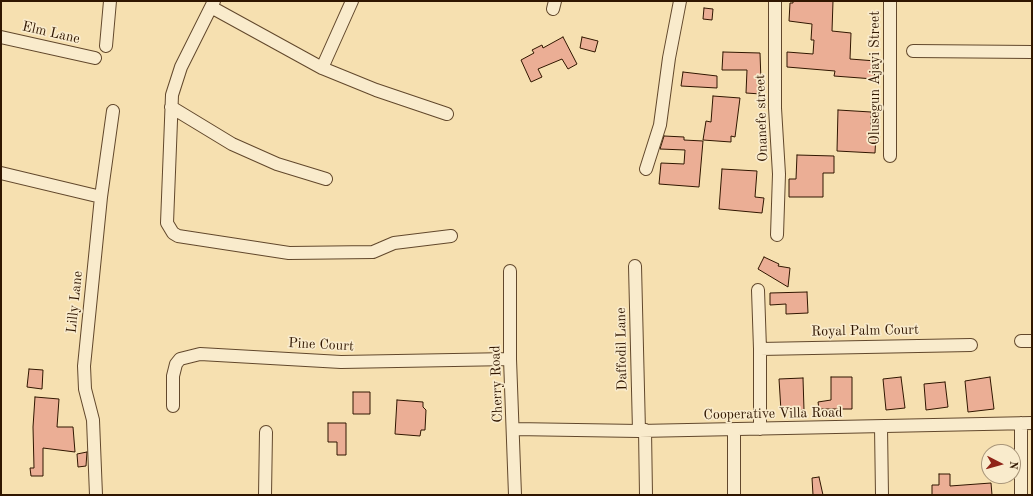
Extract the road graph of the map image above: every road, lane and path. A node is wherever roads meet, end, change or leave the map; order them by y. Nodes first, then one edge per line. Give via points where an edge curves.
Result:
1 (110, 1) edge
2 (352, 1) edge
3 (680, 1) edge
4 (775, 1) edge
5 (890, 1) edge
6 (213, 4) edge
7 (1, 37) edge
8 (106, 46) dead end
9 (913, 51) dead end
10 (1032, 52) edge
11 (95, 58) dead end
12 (322, 68) junction
13 (171, 107) junction
14 (113, 111) dead end
15 (447, 114) dead end
16 (890, 156) dead end
17 (646, 169) dead end
18 (1, 173) edge
19 (326, 179) dead end
20 (101, 197) junction
21 (777, 235) dead end
22 (451, 236) dead end
23 (635, 266) dead end
24 (510, 271) dead end
25 (758, 290) dead end
26 (971, 345) dead end
27 (760, 349) junction
28 (510, 359) junction
29 (173, 406) dead end
30 (1026, 423) edge
31 (881, 427) junction
32 (514, 429) junction
33 (760, 429) junction
34 (734, 430) junction
35 (642, 431) junction
36 (266, 432) dead end
37 (96, 495) edge
38 (265, 495) edge
39 (515, 495) edge
40 (646, 495) edge
41 (734, 495) edge
42 (882, 495) edge
43 (1021, 495) edge

1 - 8 street
2 - 12 street
3 - 17 street via 660,125
4 - 21 street, Onanefe street via 775,108 779,174
5 - 16 street, Olusegun Ajayi Street
6 - 12 street
6 - 13 street via 175,80
7 - 11 street, Elm Lane
9 - 10 street
12 - 15 street
13 - 19 street via 232,144 276,164
13 - 22 street via 167,223 169,229 178,236 289,253 373,252 394,243
14 - 20 street, Lilly Lane
18 - 20 street
20 - 37 street, Lilly Lane via 84,366 85,389 94,420
23 - 35 street, Daffodil Lane
24 - 28 street, Cherry Road
25 - 27 street
26 - 27 street, Royal Palm Court
27 - 33 street
28 - 29 street, Pine Court via 341,362 200,354 180,359 176,364 173,376
28 - 32 street, Cherry Road
30 - 31 street, Cooperative Villa Road
30 - 43 street
31 - 33 street, Cooperative Villa Road
31 - 42 street
32 - 35 street, Cooperative Villa Road
32 - 39 street, Cherry Road
33 - 34 street, Cooperative Villa Road
34 - 35 street, Cooperative Villa Road
34 - 41 street
35 - 40 street, Daffodil Lane
36 - 38 street

